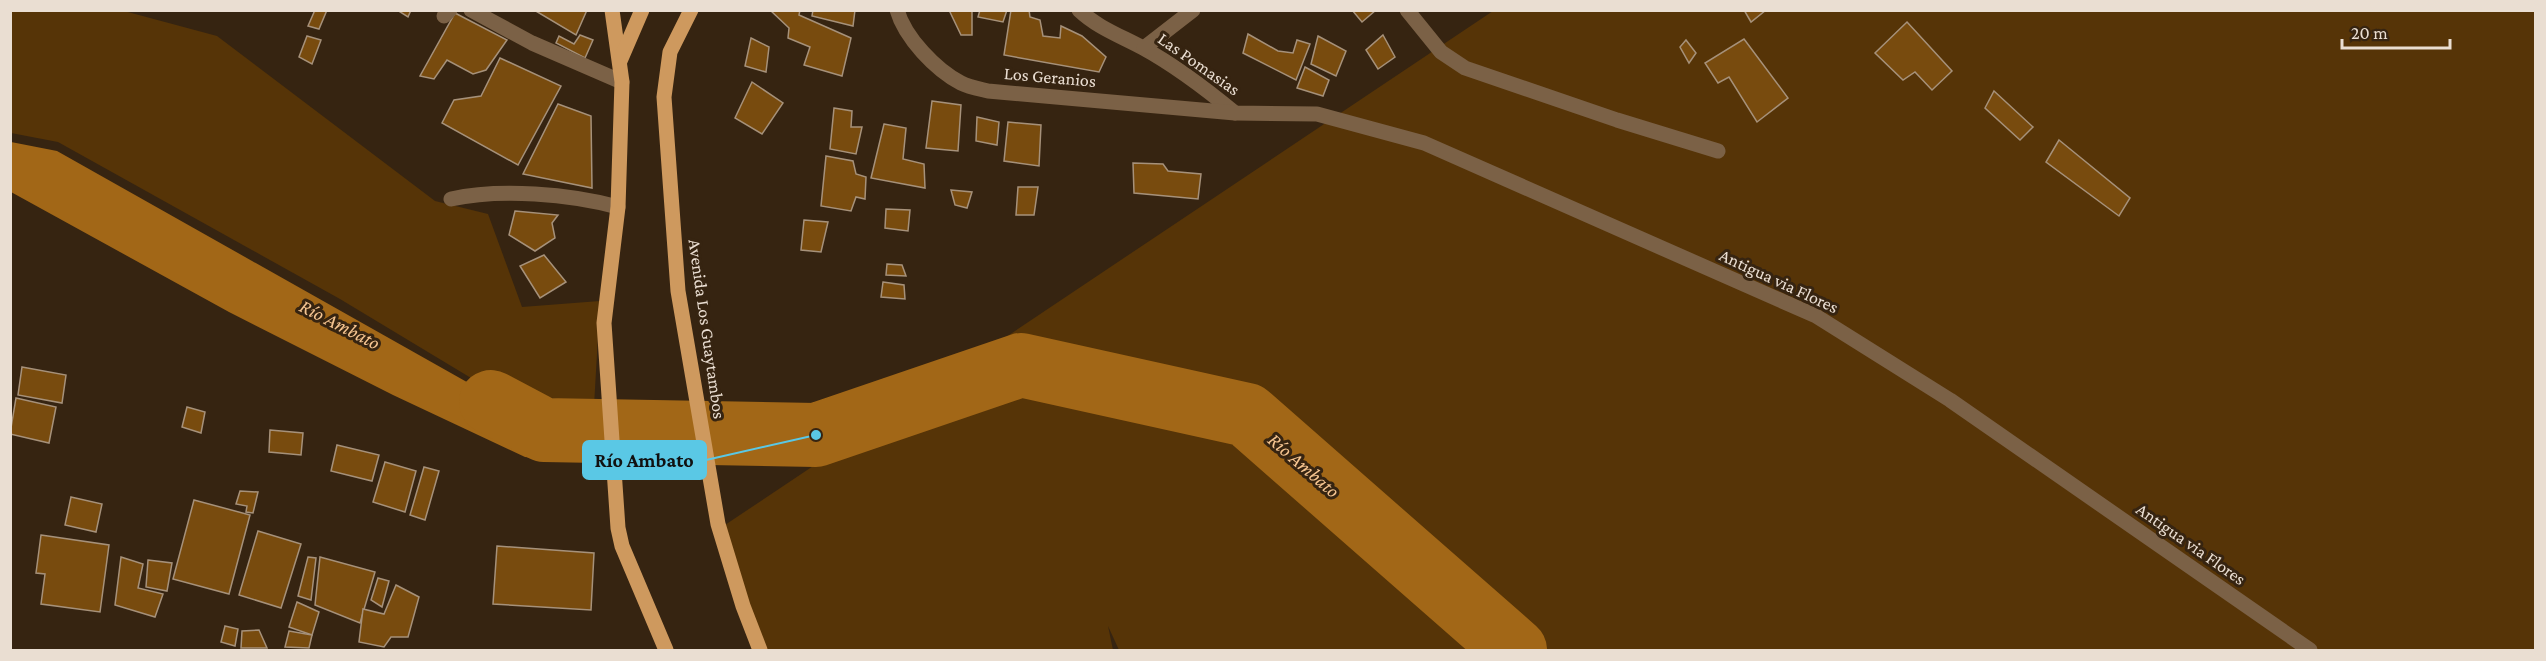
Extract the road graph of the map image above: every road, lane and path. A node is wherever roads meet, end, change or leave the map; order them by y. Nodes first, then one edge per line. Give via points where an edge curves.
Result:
1 (471, 10) edge
2 (612, 10) edge
3 (642, 10) edge
4 (691, 10) edge
5 (897, 10) edge
6 (1079, 10) edge
7 (1193, 10) edge
8 (1407, 10) edge
9 (1144, 48) junction
10 (620, 61) junction
11 (622, 82) junction
12 (1235, 113) junction
13 (1718, 151) dead end
14 (451, 199) dead end
15 (618, 207) junction
16 (666, 651) edge
17 (760, 651) edge
18 (2310, 651) edge

1 - 11 street via 542,48
2 - 10 main road
3 - 10 main road
4 - 17 main road, Avenida Los Guaytambos via 670,52 664,97 678,291 718,524
5 - 12 street, Los Geranios via 900,22 938,67 962,83 988,91
6 - 9 street, Las Pomasias via 1094,24
7 - 9 street
8 - 13 street via 1441,52 1465,68
9 - 12 street, Las Pomasias via 1198,82
10 - 11 main road
11 - 15 main road
12 - 18 street, Antigua via Flores via 1317,114 1424,143 1816,316 1950,400
14 - 15 street via 520,193 589,199
15 - 16 main road via 604,323 618,528

